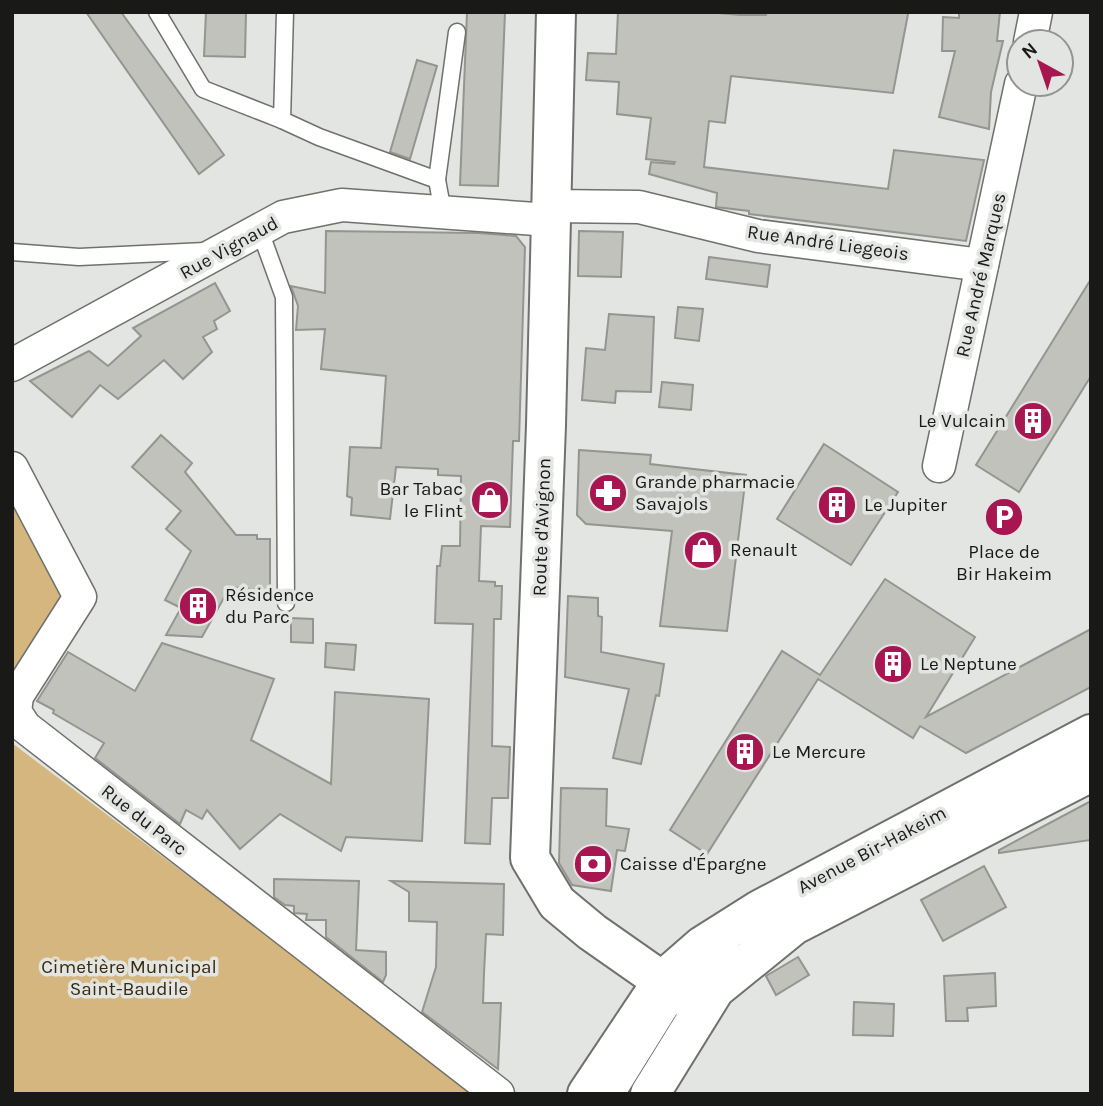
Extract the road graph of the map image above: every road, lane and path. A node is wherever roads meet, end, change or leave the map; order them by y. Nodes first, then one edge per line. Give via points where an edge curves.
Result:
1 (158, 12) edge
2 (285, 12) edge
3 (556, 12) edge
4 (457, 32) dead end
5 (1018, 98) edge
6 (282, 120) junction
7 (438, 180) junction
8 (443, 212) junction
9 (550, 213) junction
10 (260, 231) junction
11 (225, 251) junction
12 (12, 252) edge
13 (982, 265) junction
14 (12, 365) edge
15 (939, 466) dead end
16 (12, 468) edge
17 (286, 603) dead end
18 (1091, 734) edge
19 (1091, 751) edge
20 (1091, 772) edge
21 (777, 924) junction
22 (682, 994) junction
23 (498, 1094) edge
24 (587, 1094) edge
25 (617, 1094) edge
26 (650, 1094) edge

1 - 6 lane via 203,89
2 - 6 lane
3 - 9 main road, Route d'Avignon
4 - 7 lane
5 - 13 street, Rue André Marques
6 - 7 lane
7 - 8 lane
8 - 9 street, Rue Vignaud
8 - 10 street, Rue Vignaud via 342,205 283,217
9 - 13 street, Rue André Liegeois via 639,207 758,236
9 - 22 main road, Route d'Avignon via 530,858 557,903
10 - 11 street, Rue Vignaud
10 - 17 lane via 284,297
11 - 12 lane via 79,257
11 - 14 street, Rue Vignaud
13 - 15 street, Rue André Marques
16 - 23 street, Rue du Parc via 80,597 17,696 15,712 25,727
18 - 22 main road, Avenue Bir-Hakeim via 759,910 702,946
19 - 21 lane
20 - 21 main road, Avenue Bir-Hakeim
21 - 22 main road, Avenue Bir-Hakeim via 715,989
22 - 24 main road
22 - 25 lane
22 - 26 main road

